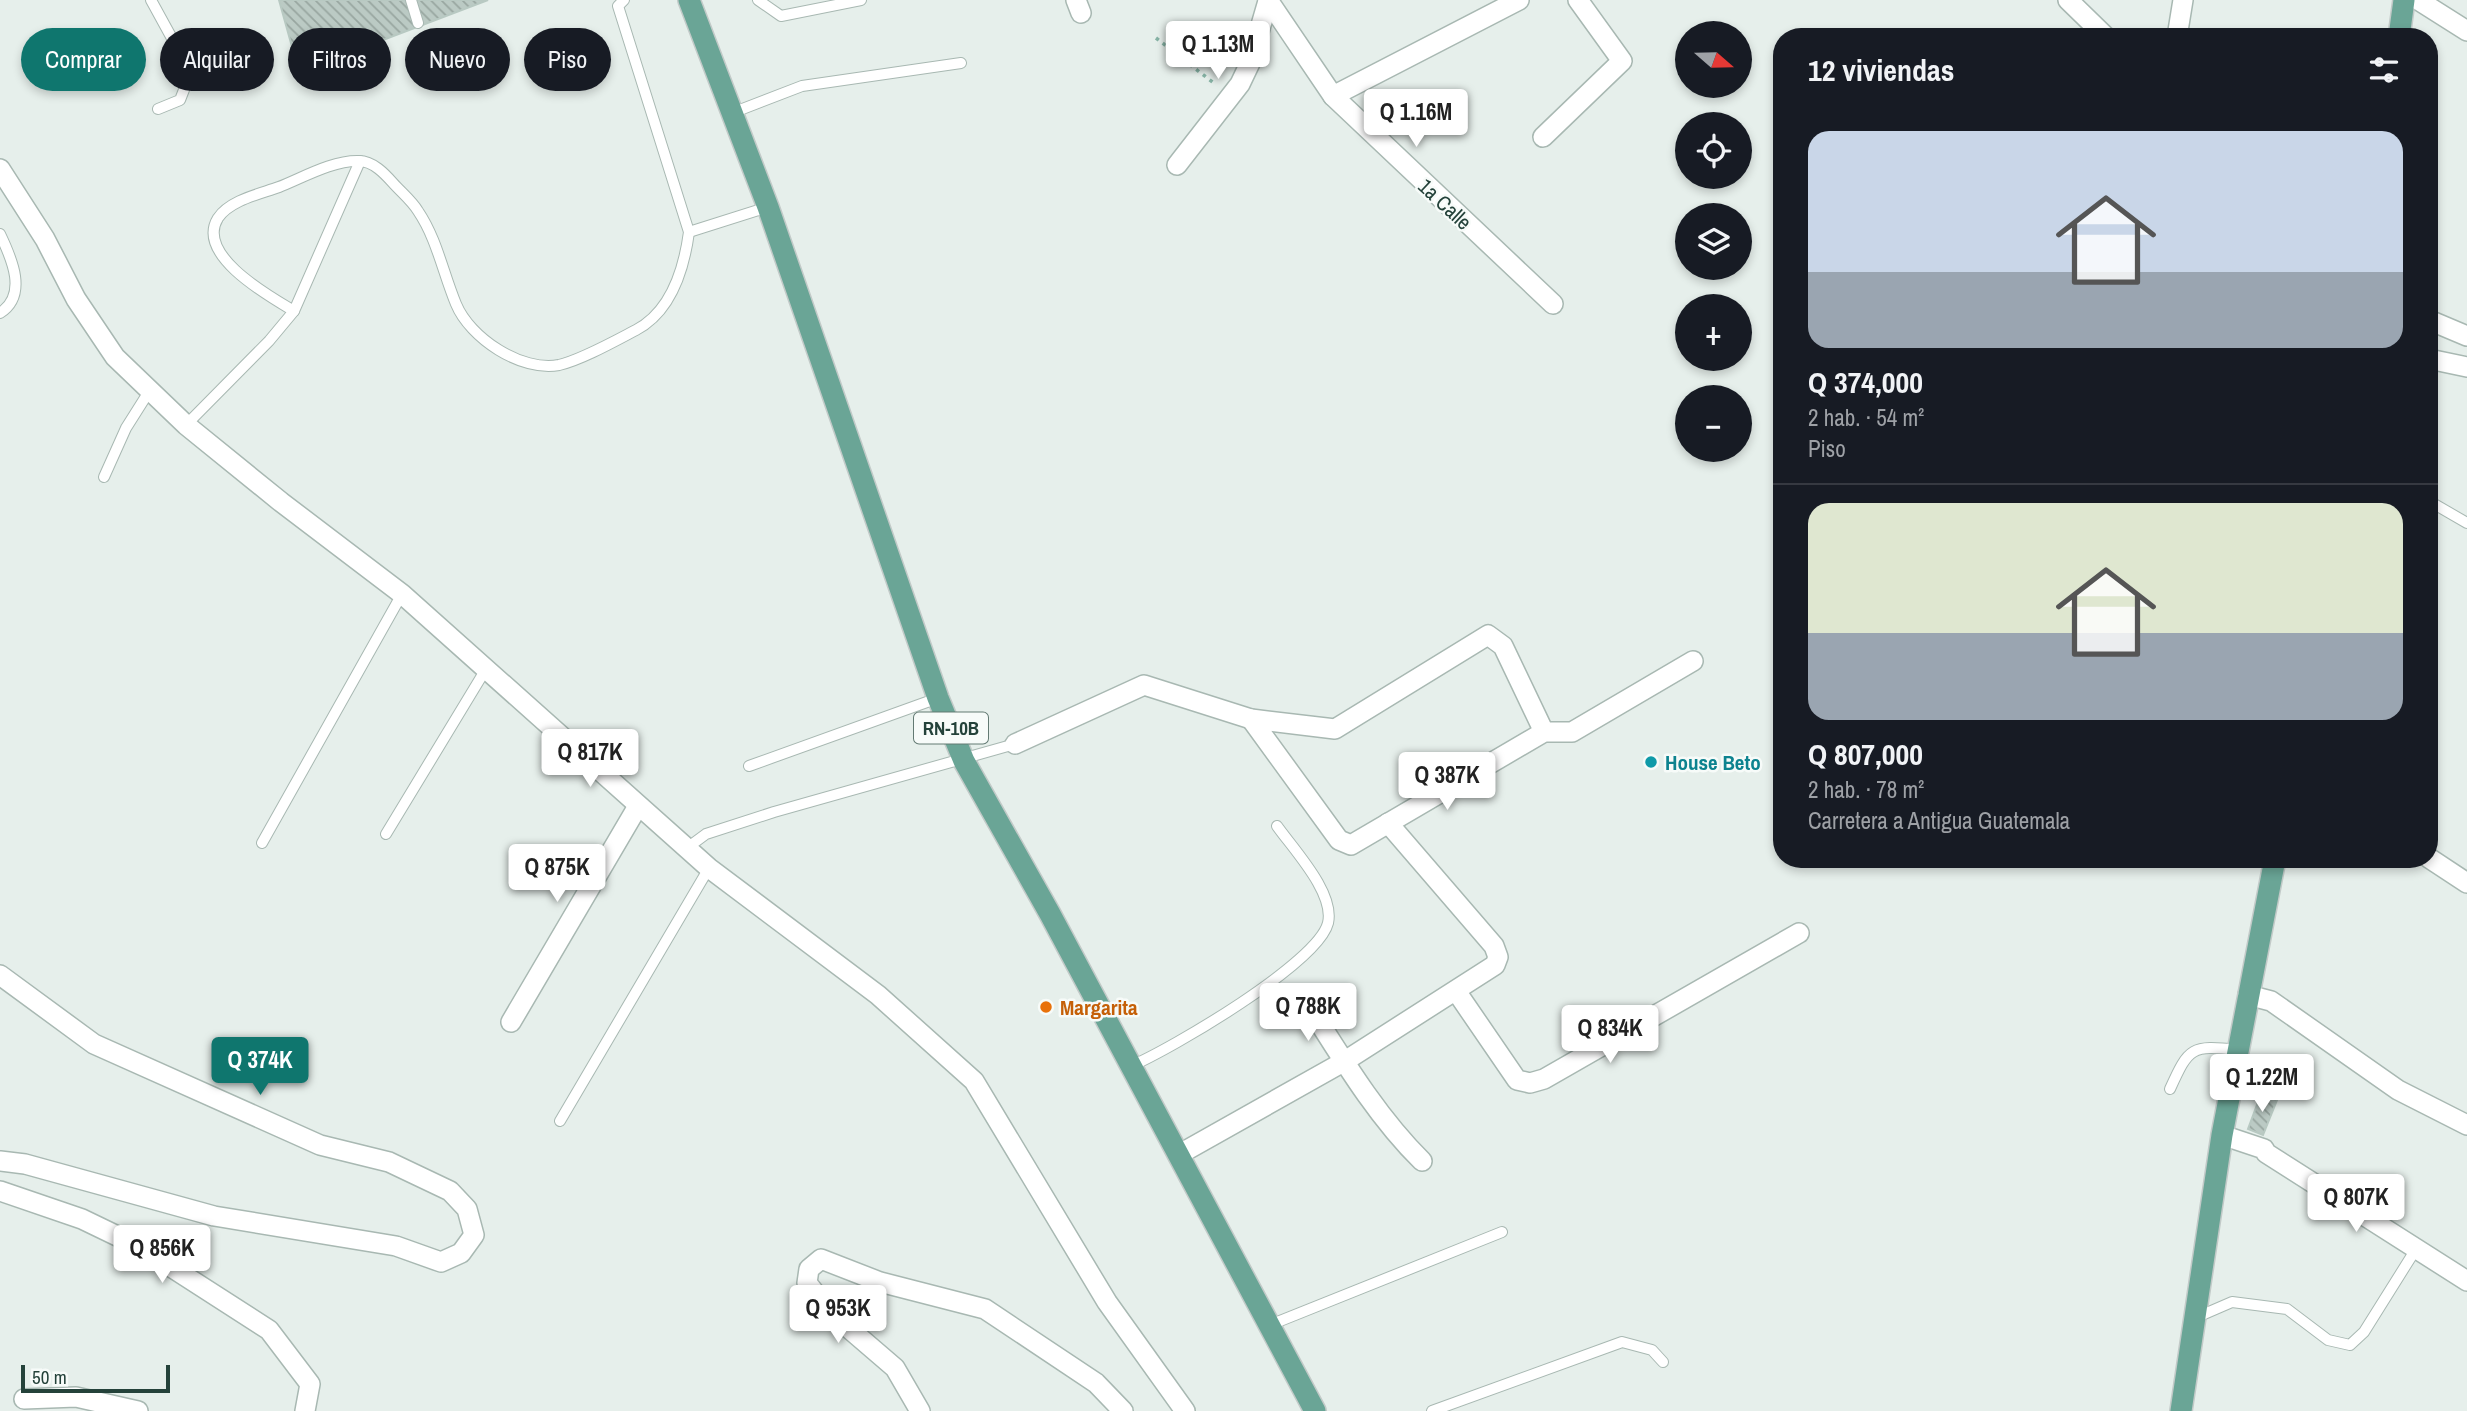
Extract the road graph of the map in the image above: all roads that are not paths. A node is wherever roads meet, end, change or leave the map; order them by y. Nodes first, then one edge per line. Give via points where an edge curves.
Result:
1 (151, 0) edge
2 (411, 0) edge
3 (624, 0) edge
4 (689, 0) edge
5 (758, 0) edge
6 (861, 0) edge
7 (1268, 0) edge
8 (1519, 0) edge
9 (1578, 0) edge
10 (2068, 0) edge
11 (2183, 0) edge
12 (2404, 0) edge
13 (2418, 0) edge
14 (418, 23) dead end
15 (2097, 28) edge
16 (2178, 28) edge
17 (2400, 28) edge
18 (2467, 31) edge
19 (961, 63) dead end
20 (1333, 96) junction
21 (158, 108) dead end
22 (732, 113) junction
23 (1543, 137) dead end
24 (360, 161) junction
25 (1177, 165) dead end
26 (0, 169) edge
27 (768, 207) junction
28 (689, 232) junction
29 (0, 234) edge
30 (1553, 304) dead end
31 (294, 311) junction
32 (0, 313) edge
33 (2438, 324) edge
34 (2467, 336) edge
35 (2438, 361) edge
36 (2467, 367) edge
37 (150, 390) junction
38 (186, 425) junction
39 (104, 477) dead end
40 (2438, 506) edge
41 (2467, 523) edge
42 (402, 594) junction
43 (1693, 661) dead end
44 (486, 669) junction
45 (939, 698) junction
46 (1251, 719) junction
47 (1544, 732) junction
48 (1015, 744) joint
49 (964, 761) junction
50 (749, 766) dead end
51 (638, 806) junction
52 (1388, 823) junction
53 (1277, 826) dead end
54 (386, 834) dead end
55 (262, 843) dead end
56 (687, 848) junction
57 (2438, 864) edge
58 (709, 868) junction
59 (2272, 868) edge
60 (2467, 883) edge
61 (1799, 933) dead end
62 (0, 975) edge
63 (1456, 991) junction
64 (2248, 995) junction
65 (1305, 1000) dead end
66 (511, 1022) dead end
67 (2238, 1050) junction
68 (1345, 1061) junction
69 (1131, 1066) junction
70 (2170, 1089) dead end
71 (560, 1121) dead end
72 (2467, 1125) edge
73 (2221, 1142) junction
74 (1178, 1155) junction
75 (0, 1161) edge
76 (1422, 1161) dead end
77 (0, 1191) edge
78 (1502, 1232) dead end
79 (2416, 1249) junction
80 (2467, 1281) edge
81 (2195, 1318) junction
82 (1270, 1325) junction
83 (1663, 1362) dead end
84 (24, 1399) dead end
85 (138, 1411) edge
86 (305, 1411) edge
87 (920, 1411) edge
88 (1123, 1411) edge
89 (1185, 1411) edge
90 (1315, 1411) edge
91 (1432, 1411) edge
92 (2181, 1411) edge

1 - 21 lane via 174,42 187,82 180,100
2 - 14 lane
3 - 28 lane via 618,6
4 - 22 main road, RN-10B
5 - 6 lane via 781,16
7 - 20 street, 1a Calle
7 - 25 street via 1250,62 1231,96
8 - 20 street
9 - 23 street via 1622,61
10 - 15 street
11 - 16 street
12 - 17 main road
13 - 18 street
19 - 22 lane via 802,86
20 - 30 street, 1a Calle
22 - 27 main road, RN-10B
24 - 28 lane via 380,169 418,210 438,249 457,307 488,345 520,360 558,365 643,326 672,295 685,265
24 - 31 lane
24 - 31 lane via 328,167 235,204 219,217 213,233 217,248 250,284
26 - 37 street via 115,357
27 - 28 lane
27 - 45 main road, RN-10B
29 - 32 lane via 17,292 12,305
31 - 38 lane
33 - 34 street
35 - 36 street
37 - 38 street
37 - 39 lane
38 - 42 street
40 - 41 lane
42 - 44 street
42 - 55 lane
43 - 47 street via 1572,732
44 - 51 street
44 - 54 lane
45 - 49 main road, RN-10B
45 - 50 lane
46 - 47 street via 1335,729 1488,635 1503,646
46 - 48 street via 1144,685
46 - 52 street via 1339,840 1351,845
47 - 52 street
48 - 49 lane
49 - 56 lane via 763,816 706,834
49 - 69 main road, RN-10B
51 - 56 street
51 - 66 street
52 - 63 street via 1494,946 1495,965
53 - 69 lane via 1324,892 1328,922 1318,943 1283,972 1162,1053
56 - 58 street
57 - 60 street
58 - 71 lane
58 - 89 street via 878,995 974,1082 1107,1302
59 - 64 main road
61 - 63 street via 1530,1083 1517,1080
62 - 75 street via 94,1044 320,1145 389,1162 450,1191 467,1209 474,1235 461,1253 442,1262 396,1246 214,1216
63 - 68 street
64 - 67 main road
64 - 72 street via 2271,1001 2398,1090
65 - 68 street
67 - 70 lane via 2199,1048 2184,1058
67 - 73 main road
68 - 74 street
68 - 76 street
69 - 74 main road, RN-10B
73 - 79 street via 2266,1153
73 - 81 main road
74 - 82 main road, RN-10B
77 - 86 street via 82,1219 140,1247 269,1330 310,1384
78 - 82 lane
79 - 80 street
79 - 81 lane via 2364,1332 2350,1345 2328,1340 2287,1309 2251,1302 2232,1302
81 - 92 main road
82 - 90 main road, RN-10B
83 - 91 lane via 1652,1350 1622,1342
84 - 85 street via 76,1397
87 - 88 street via 895,1368 831,1313 807,1283 809,1269 821,1259 880,1282 985,1309 1096,1382

